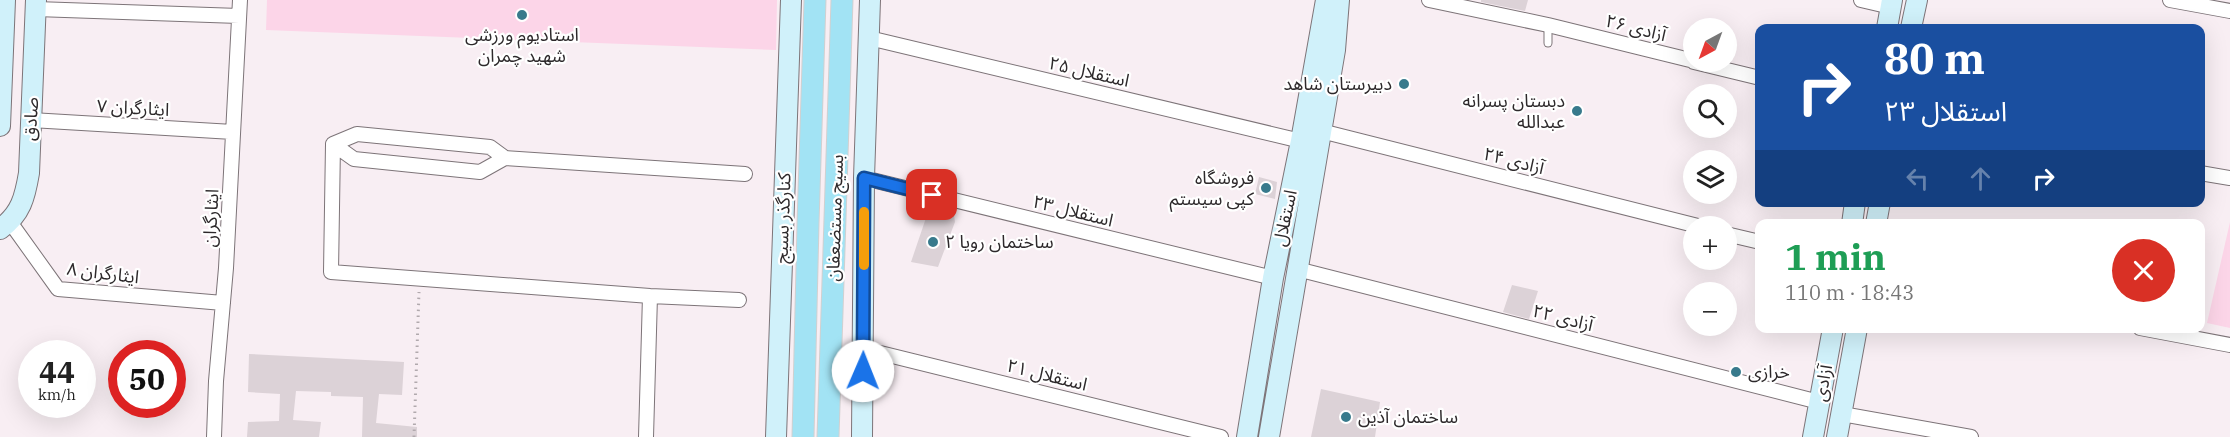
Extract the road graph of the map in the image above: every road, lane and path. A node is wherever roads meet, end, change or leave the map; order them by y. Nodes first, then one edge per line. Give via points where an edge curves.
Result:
1 (5, 0) edge
2 (240, 0) edge
3 (791, 0) edge
4 (815, 0) edge
5 (842, 0) edge
6 (870, 0) edge
7 (1326, 0) edge
8 (1339, 0) edge
9 (1429, 0) edge
10 (1861, 0) edge
11 (1917, 0) edge
12 (2170, 0) edge
13 (1891, 3) edge
14 (36, 4) edge
15 (2230, 11) edge
16 (239, 16) junction
17 (1888, 24) edge
18 (1912, 24) edge
19 (1548, 25) junction
20 (869, 38) junction
21 (1548, 42) dead end
22 (1683, 58) edge
23 (1737, 72) edge
24 (1755, 77) edge
25 (1, 96) edge
26 (31, 120) junction
27 (0, 126) edge
28 (1321, 131) junction
29 (233, 132) junction
30 (1301, 141) junction
31 (333, 144) junction
32 (505, 158) junction
33 (745, 174) dead end
34 (2205, 174) edge
35 (864, 178) junction
36 (2230, 178) edge
37 (1683, 222) edge
38 (5, 226) edge
39 (1737, 237) edge
40 (1755, 241) edge
41 (1297, 269) junction
42 (420, 278) junction
43 (1273, 278) junction
44 (650, 296) junction
45 (739, 300) dead end
46 (223, 303) junction
47 (1831, 333) edge
48 (1856, 333) edge
49 (2166, 333) edge
50 (2230, 345) edge
51 (864, 349) junction
52 (1258, 369) junction
53 (1280, 372) junction
54 (1819, 402) junction
55 (1842, 414) junction
56 (214, 437) edge
57 (414, 437) edge
58 (646, 437) edge
59 (776, 437) edge
60 (803, 437) edge
61 (828, 437) edge
62 (862, 437) edge
63 (1221, 437) edge
64 (1247, 437) edge
65 (1269, 437) edge
66 (1813, 437) edge
67 (1837, 437) edge
68 (1971, 437) edge

1 - 25 street, صادق
2 - 16 street, ایثارگران
3 - 59 street, کنارگذر بسیج
4 - 60 main road, بسیج مستضعفان
5 - 61 main road, بسیج مستضعفان
6 - 20 street
7 - 30 street, استقلال
8 - 28 street, استقلال via 1340,51
9 - 19 street, آزادی ۲۶
10 - 13 street
11 - 18 street
12 - 15 street
13 - 17 street
14 - 16 street
14 - 26 street, صادق
16 - 29 street, ایثارگران
19 - 21 lane
19 - 22 street, آزادی ۲۶
20 - 30 street, استقلال ۲۵
20 - 35 street
23 - 24 street, آزادی ۲۶
25 - 27 street, صادق
26 - 29 street, ایثارگران ۷
26 - 38 street, صادق via 24,199
28 - 37 street, آزادی ۲۴
28 - 41 street, استقلال
29 - 46 street, ایثارگران
30 - 43 street, استقلال
31 - 32 street via 357,134 490,147
31 - 32 street via 354,159 480,172
31 - 42 street via 331,272
32 - 33 street
34 - 36 street
35 - 43 street, استقلال ۲۳
35 - 51 street
38 - 46 street, ایثارگران ۸ via 58,289
39 - 40 street
41 - 53 street, استقلال
41 - 54 street, آزادی ۲۲
42 - 44 street
42 - 57 path
43 - 52 street, استقلال
44 - 45 street
44 - 58 street
46 - 56 street, ایثارگران
47 - 54 street, آزادی
48 - 55 street, آزادی
49 - 50 street
51 - 62 street
51 - 63 street, استقلال ۲۱
52 - 53 street
52 - 64 street, استقلال
53 - 65 street, استقلال
54 - 66 street, آزادی
55 - 67 street, آزادی
55 - 68 street

